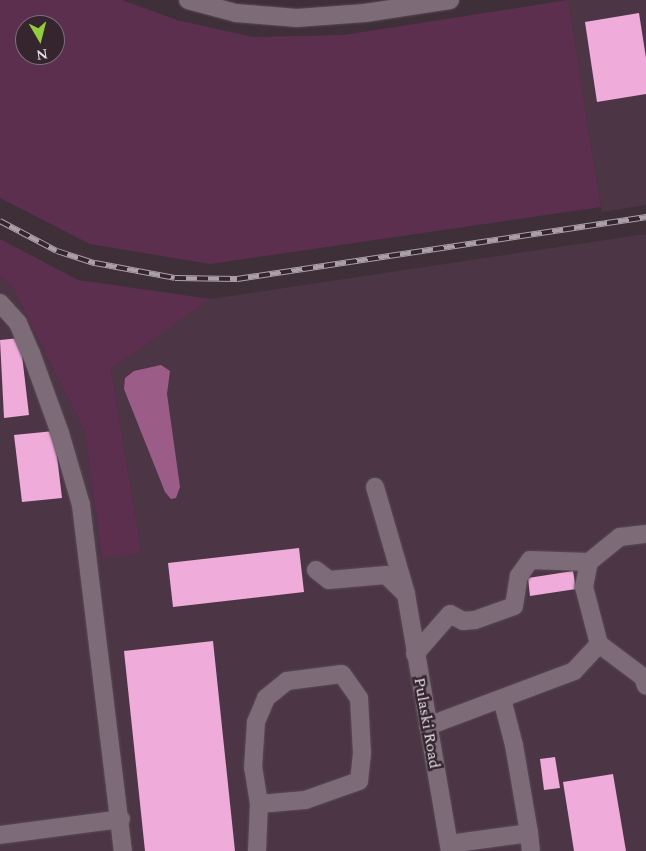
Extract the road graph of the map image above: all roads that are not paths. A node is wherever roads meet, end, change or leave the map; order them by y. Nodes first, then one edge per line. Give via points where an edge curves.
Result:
1 (188, 0) edge
2 (450, 0) edge
3 (0, 303) edge
4 (375, 487) dead end
5 (646, 534) edge
6 (589, 562) junction
7 (316, 570) dead end
8 (406, 594) junction
9 (598, 644) junction
10 (415, 654) junction
11 (646, 686) edge
12 (502, 700) junction
13 (428, 726) junction
14 (259, 804) junction
15 (121, 819) junction
16 (529, 833) junction
17 (0, 835) edge
18 (450, 848) edge
19 (123, 851) edge
20 (257, 851) edge
21 (531, 851) edge

1 - 2 street via 236,13 297,18 365,13
3 - 15 street via 18,323 31,353 60,433 81,505
4 - 8 street, Pulaski Road
5 - 6 street via 620,537
6 - 9 street via 584,587
6 - 10 street via 530,560 519,576 514,606 475,620 463,621 450,614
7 - 8 street via 329,580 386,575
8 - 10 street, Pulaski Road
9 - 11 street via 643,677
9 - 12 street via 574,671
10 - 13 street, Pulaski Road
12 - 13 street
12 - 16 street via 516,753
13 - 18 street, Pulaski Road
14 - 14 street via 305,800 359,781 362,753 359,698 342,674 287,681 266,698 256,722 254,768
14 - 20 street
15 - 17 street
15 - 19 street
16 - 18 street
16 - 21 street

